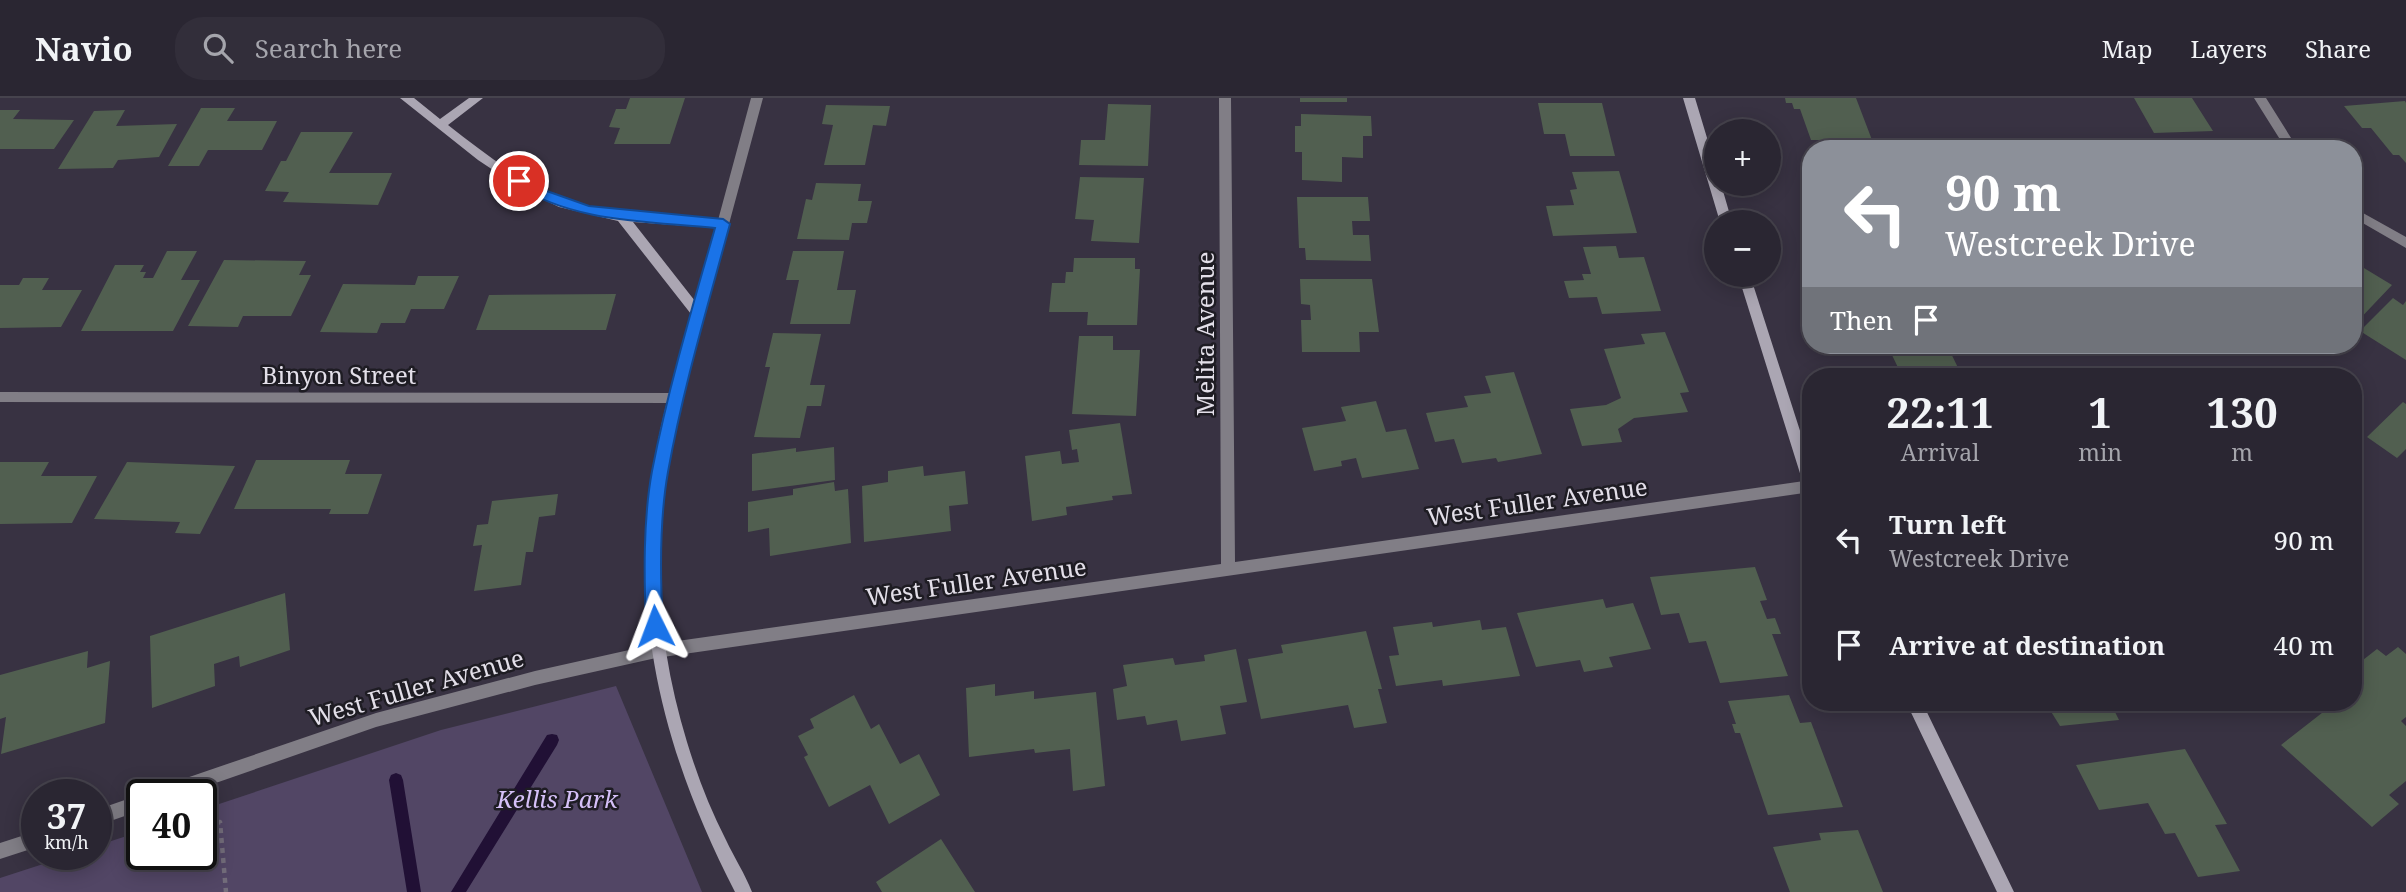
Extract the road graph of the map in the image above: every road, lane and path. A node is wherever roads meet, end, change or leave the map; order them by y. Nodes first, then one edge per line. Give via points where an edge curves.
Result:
1 (406, 98) edge
2 (477, 98) edge
3 (757, 98) edge
4 (1225, 98) edge
5 (1689, 98) edge
6 (2260, 98) edge
7 (442, 124) junction
8 (2286, 140) edge
9 (1722, 210) edge
10 (621, 216) junction
11 (2362, 217) edge
12 (723, 224) junction
13 (2406, 243) edge
14 (1748, 287) edge
15 (698, 314) junction
16 (0, 397) edge
17 (677, 398) junction
18 (1802, 458) edge
19 (1802, 487) edge
20 (1228, 570) junction
21 (656, 651) junction
22 (1918, 711) edge
23 (206, 779) edge
24 (217, 823) edge
25 (21, 844) edge
26 (0, 851) edge
27 (226, 892) edge
28 (744, 892) edge
29 (2006, 892) edge

1 - 7 street
2 - 7 street
3 - 12 street
4 - 20 street, Melita Avenue
5 - 9 street
6 - 8 street
7 - 10 street via 539,194
10 - 12 street
10 - 15 street
11 - 13 street
12 - 15 street
14 - 18 street
15 - 17 street
16 - 17 street, Binyon Street
17 - 21 street via 656,501 652,575
19 - 20 street, West Fuller Avenue
20 - 21 street, West Fuller Avenue
21 - 23 street, West Fuller Avenue via 376,720
21 - 28 street via 683,755
22 - 29 street
24 - 27 path
25 - 26 street

